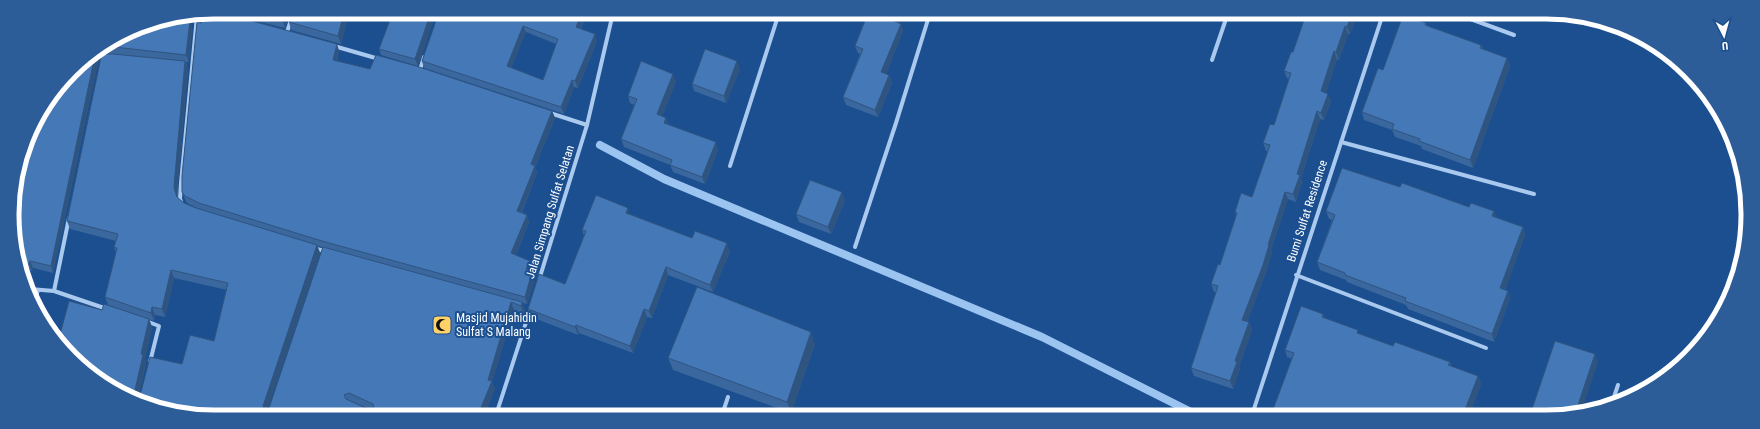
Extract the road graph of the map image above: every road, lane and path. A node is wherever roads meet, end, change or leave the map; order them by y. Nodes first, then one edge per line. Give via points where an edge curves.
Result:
1 (291, 19) edge
2 (611, 19) edge
3 (777, 19) edge
4 (928, 19) edge
5 (1226, 19) edge
6 (1381, 19) edge
7 (1471, 19) edge
8 (197, 20) edge
9 (280, 31) edge
10 (288, 32) junction
11 (295, 35) edge
12 (1514, 35) dead end
13 (331, 46) edge
14 (427, 48) edge
15 (383, 60) edge
16 (1212, 60) dead end
17 (184, 65) edge
18 (192, 66) junction
19 (412, 68) edge
20 (420, 70) junction
21 (426, 73) edge
22 (542, 111) edge
23 (587, 126) junction
24 (1341, 142) junction
25 (730, 166) dead end
26 (1534, 194) dead end
27 (183, 206) edge
28 (70, 215) edge
29 (310, 247) edge
30 (855, 247) dead end
31 (324, 251) junction
32 (332, 253) edge
33 (322, 259) edge
34 (1296, 275) junction
35 (538, 285) edge
36 (34, 290) edge
37 (38, 290) junction
38 (54, 291) junction
39 (36, 295) edge
40 (533, 300) edge
41 (523, 306) edge
42 (530, 308) junction
43 (114, 311) edge
44 (144, 321) edge
45 (1486, 348) dead end
46 (148, 370) edge
47 (1618, 385) dead end
48 (728, 397) edge
49 (1614, 398) edge
50 (498, 410) edge
51 (724, 410) edge
52 (1254, 410) edge

1 - 10 street
2 - 23 street, Jalan Simpang Sulfat Selatan
3 - 25 street
4 - 30 street
5 - 16 street
6 - 24 street, Bumi Sulfat Residence
7 - 12 street
8 - 18 street
9 - 10 street
10 - 11 street
13 - 15 street
14 - 20 street
17 - 18 street
18 - 27 street via 181,182 180,199
19 - 20 street
20 - 21 street
22 - 23 street
23 - 35 street, Jalan Simpang Sulfat Selatan
24 - 26 street
24 - 34 street, Bumi Sulfat Residence
28 - 38 street
29 - 31 street
31 - 32 street
31 - 33 street
34 - 45 street
34 - 52 street, Bumi Sulfat Residence
36 - 37 street
37 - 38 street
37 - 39 street
38 - 43 street
40 - 42 street
41 - 42 street
42 - 50 street
44 - 46 street via 159,326
47 - 49 street
48 - 51 street

